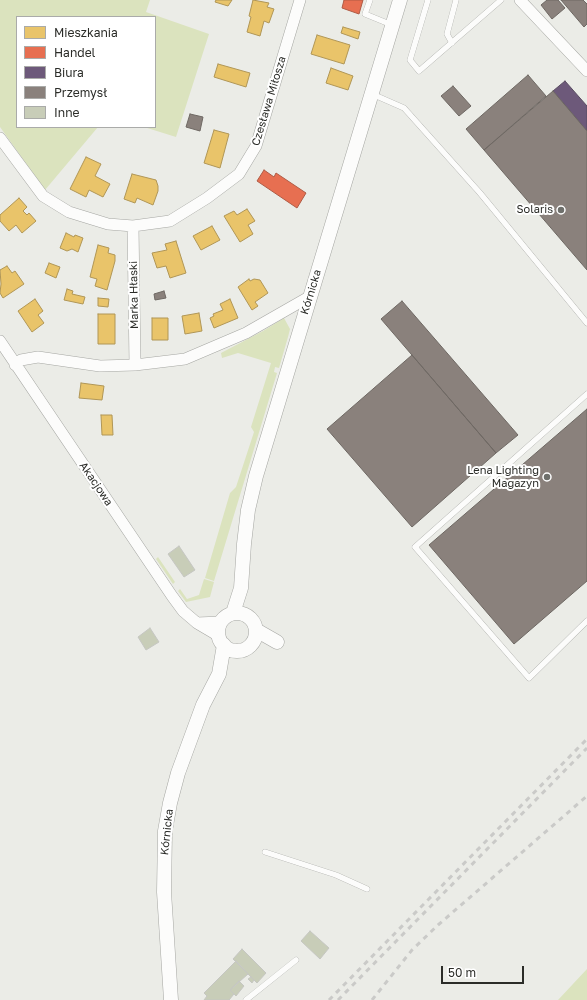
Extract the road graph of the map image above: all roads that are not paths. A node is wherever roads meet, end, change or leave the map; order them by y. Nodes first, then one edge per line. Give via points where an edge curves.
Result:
1 (300, 0) edge
2 (370, 0) edge
3 (400, 0) edge
4 (428, 0) edge
5 (456, 0) edge
6 (501, 0) edge
7 (520, 0) edge
8 (393, 25) junction
9 (452, 42) junction
10 (587, 71) edge
11 (372, 94) junction
12 (0, 138) edge
13 (133, 226) junction
14 (309, 297) junction
15 (587, 323) edge
16 (0, 341) edge
17 (15, 365) junction
18 (135, 365) junction
19 (587, 394) edge
20 (241, 588) junction
21 (233, 613) junction
22 (247, 616) junction
23 (587, 621) edge
24 (221, 622) junction
25 (197, 623) junction
26 (221, 641) junction
27 (241, 651) junction
28 (219, 674) junction
29 (265, 852) dead end
30 (367, 889) dead end
31 (296, 960) dead end
32 (171, 1000) edge
33 (246, 1000) edge

1 - 13 street, Czesława Miłosza via 256,146 238,174 207,198 170,221
2 - 8 lane via 365,14
3 - 8 street, Kórnicka
4 - 9 lane via 410,60 419,71
5 - 9 lane via 447,34
6 - 9 lane
7 - 10 street
8 - 11 street, Kórnicka
11 - 14 street, Kórnicka
11 - 15 lane via 404,108 480,193
12 - 13 street, Czesława Miłosza via 43,196 69,212 89,219
13 - 18 street, Marka Hłaski
14 - 18 street via 246,333 185,359
14 - 20 street, Kórnicka via 248,510
16 - 17 street, Akacjowa
17 - 18 street via 21,360 38,357 100,366
17 - 25 street, Akacjowa via 172,596 183,611
19 - 23 lane via 415,547 529,678
20 - 21 street
20 - 22 street
21 - 22 street
21 - 24 street
22 - 27 street via 252,619 255,636 248,648
24 - 25 street
24 - 26 street
25 - 26 street, Akacjowa
26 - 27 street via 235,651
26 - 28 street
27 - 28 street
28 - 32 street, Kórnicka via 180,766 165,831 164,892
29 - 30 lane via 336,875
31 - 33 lane

